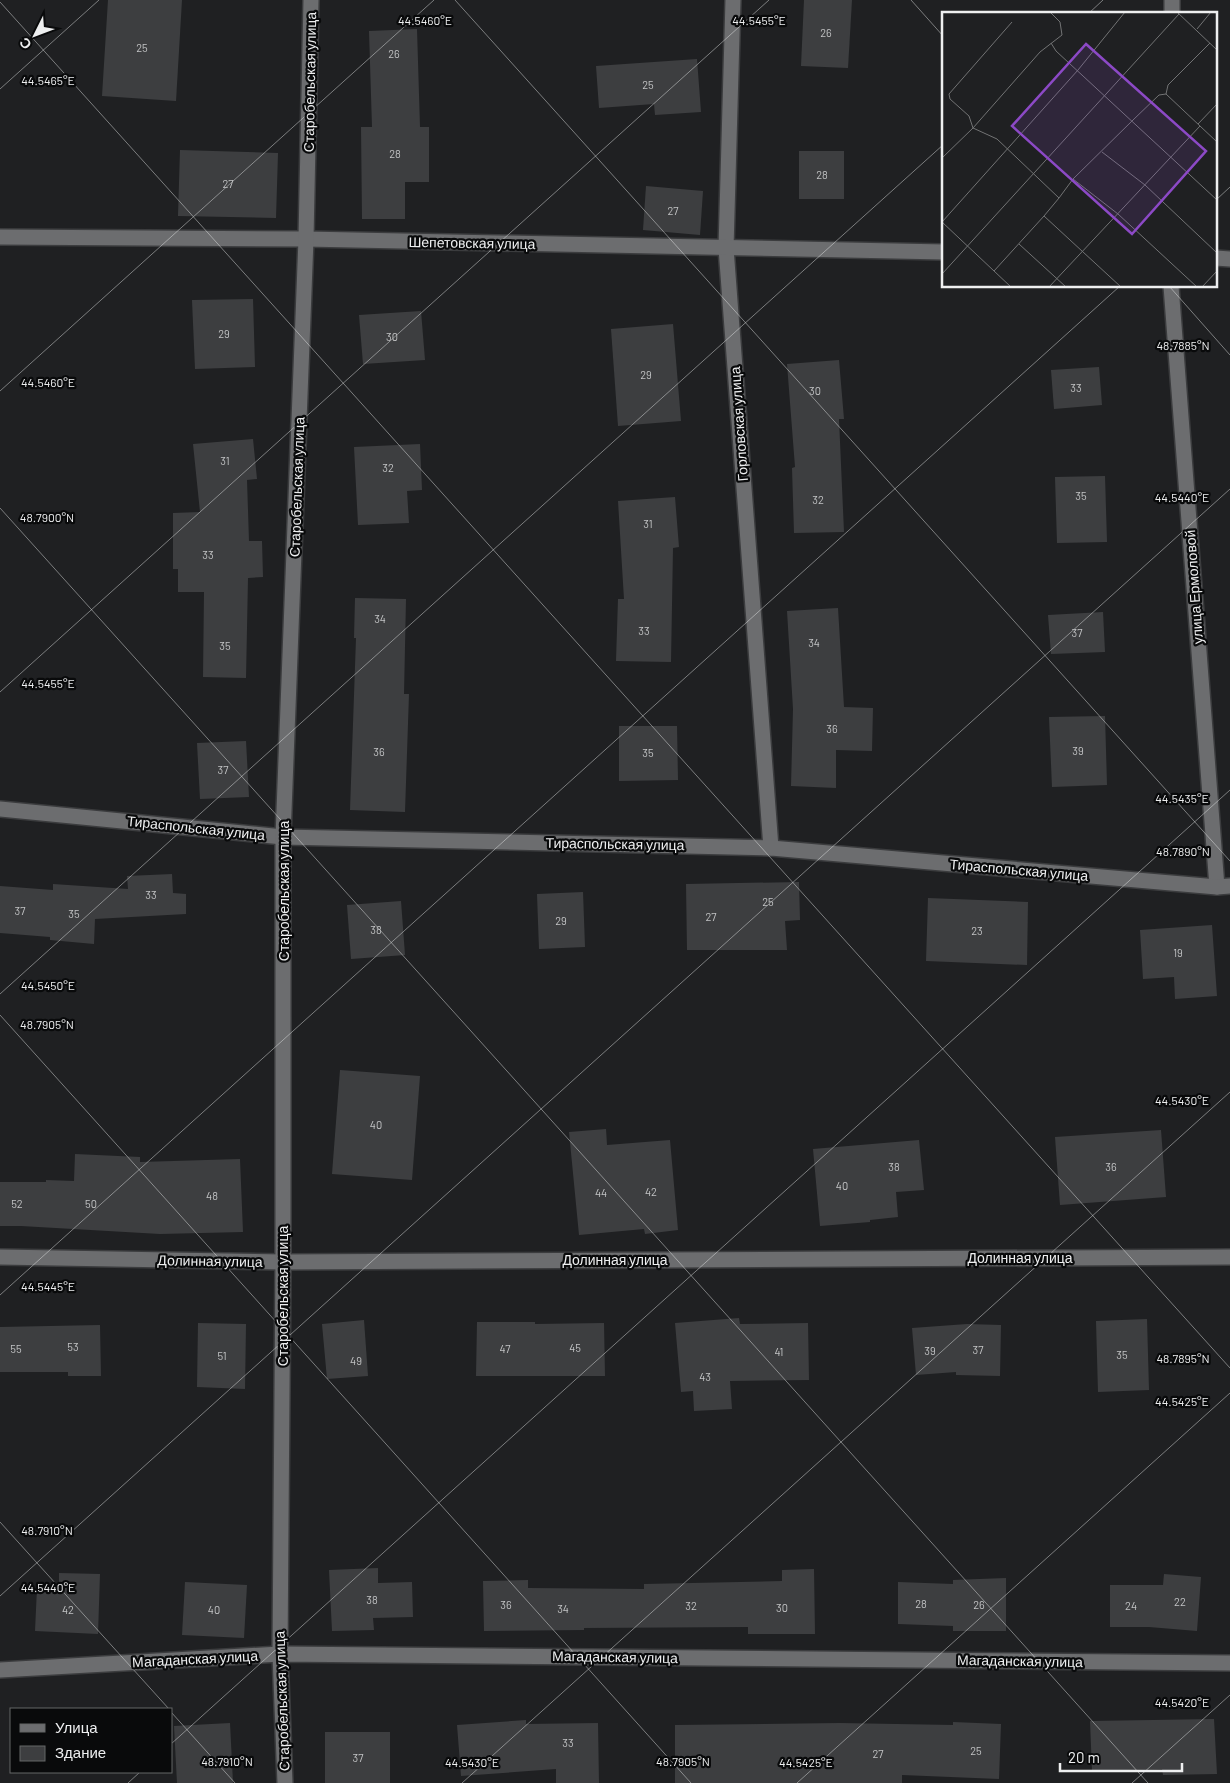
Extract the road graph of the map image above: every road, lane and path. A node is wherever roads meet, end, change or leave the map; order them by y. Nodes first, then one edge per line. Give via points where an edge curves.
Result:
1 (312, 0) edge
2 (733, 0) edge
3 (0, 237) edge
4 (306, 239) junction
5 (726, 248) junction
6 (942, 252) edge
7 (1171, 288) edge
8 (0, 809) edge
9 (283, 837) junction
10 (771, 848) junction
11 (1223, 886) edge
12 (0, 1257) edge
13 (1230, 1257) edge
14 (283, 1262) junction
15 (280, 1654) junction
16 (1230, 1663) edge
17 (0, 1670) edge
18 (285, 1783) edge

1 - 4 street, Старобельская улица
2 - 5 street, Горловская улица
3 - 4 street, Шепетовская улица
4 - 5 street, Шепетовская улица
4 - 9 street, Старобельская улица
5 - 6 street, Шепетовская улица
5 - 10 street, Горловская улица
7 - 11 street, улица Ермоловой
8 - 9 street, Тираспольская улица
9 - 10 street, Тираспольская улица
9 - 14 street, Старобельская улица
10 - 11 street, Тираспольская улица
12 - 14 street, Долинная улица
13 - 14 street, Долинная улица
14 - 15 street, Старобельская улица
15 - 16 street, Магаданская улица
15 - 17 street, Магаданская улица
15 - 18 street, Старобельская улица

